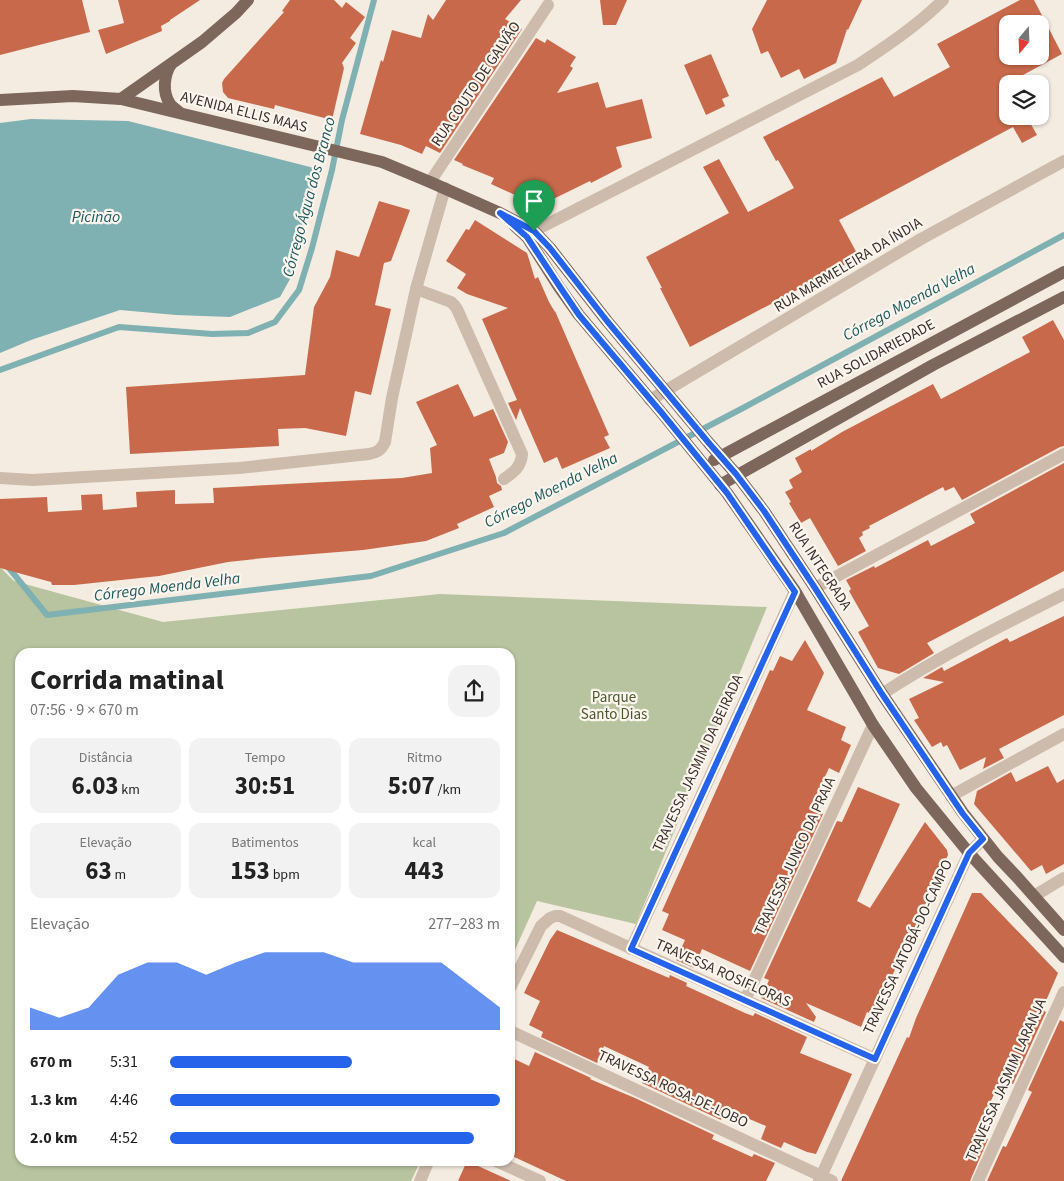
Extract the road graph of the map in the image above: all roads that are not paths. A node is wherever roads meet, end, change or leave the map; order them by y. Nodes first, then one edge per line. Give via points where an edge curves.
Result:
1 (248, 0) edge
2 (943, 0) edge
3 (548, 5) dead end
4 (172, 63) junction
5 (121, 99) junction
6 (0, 100) edge
7 (181, 114) junction
8 (1064, 161) edge
9 (430, 182) junction
10 (445, 188) junction
11 (531, 234) junction
12 (1064, 272) edge
13 (416, 289) junction
14 (1064, 297) edge
15 (666, 391) junction
16 (650, 400) junction
17 (1064, 454) edge
18 (720, 456) junction
19 (704, 465) junction
20 (736, 474) junction
21 (0, 478) edge
22 (504, 479) dead end
23 (720, 484) junction
24 (815, 588) junction
25 (795, 592) junction
26 (1064, 594) edge
27 (882, 694) junction
28 (873, 725) junction
29 (1064, 734) edge
30 (951, 796) junction
31 (983, 839) junction
32 (969, 853) junction
33 (1064, 878) edge
34 (1034, 896) junction
35 (1064, 930) edge
36 (631, 949) junction
37 (1064, 957) edge
38 (515, 978) edge
39 (1064, 992) edge
40 (745, 1000) junction
41 (515, 1033) edge
42 (875, 1059) junction
43 (426, 1166) edge
44 (507, 1166) edge
45 (824, 1179) edge
46 (420, 1181) edge
47 (540, 1181) edge
48 (978, 1181) edge

1 - 4 main road via 202,42
2 - 11 street via 893,42 858,65
3 - 9 street, RUA COUTO DE GALVÃO
4 - 5 main road
4 - 7 main road via 165,78 165,92 171,105
5 - 6 main road, AVENIDA ELLIS MAAS via 73,96
5 - 7 main road, AVENIDA ELLIS MAAS
7 - 9 main road, AVENIDA ELLIS MAAS via 382,162
8 - 15 street, RUA MARMELEIRA DA ÍNDIA via 921,239
9 - 10 main road, AVENIDA ELLIS MAAS
10 - 11 main road, AVENIDA ELLIS MAAS via 500,213
10 - 13 street
11 - 15 main road, RUA INTEGRADA via 550,248
11 - 16 main road via 579,315
12 - 18 main road, RUA SOLIDARIEDADE
13 - 21 street via 392,398 386,442 378,452 239,468 32,480
13 - 22 street via 451,302 457,309 522,454 516,470
14 - 20 main road
15 - 16 street, RUA MARMELEIRA DA ÍNDIA
15 - 18 main road, RUA INTEGRADA
16 - 19 main road
17 - 24 street
18 - 19 main road, RUA SOLIDARIEDADE
18 - 20 main road, RUA INTEGRADA
19 - 23 main road
20 - 23 main road
20 - 24 main road, RUA INTEGRADA
23 - 25 main road
24 - 27 main road, RUA INTEGRADA
25 - 28 main road
25 - 36 street, TRAVESSA JASMIM DA BEIRADA
26 - 27 street
27 - 30 main road, RUA INTEGRADA
28 - 32 main road via 916,788
28 - 40 street, TRAVESSA JUNCO DA PRAIA
29 - 30 street
30 - 31 main road, RUA INTEGRADA
31 - 32 street, TRAVESSA JATOBÁ-DO-CAMPO
31 - 34 main road, RUA INTEGRADA
32 - 37 main road
32 - 42 street, TRAVESSA JATOBÁ-DO-CAMPO
33 - 34 street
34 - 35 main road, RUA INTEGRADA
36 - 38 street, TRAVESSA ROSIFLORAS via 555,916 541,926
36 - 40 street, TRAVESSA ROSIFLORAS
39 - 48 street, TRAVESSA JASMIM LARANJA
40 - 42 street, TRAVESSA ROSIFLORAS
41 - 45 street, TRAVESSA ROSA-DE-LOBO
42 - 45 street, TRAVESSA JATOBÁ-DO-CAMPO
43 - 46 street
44 - 47 street

